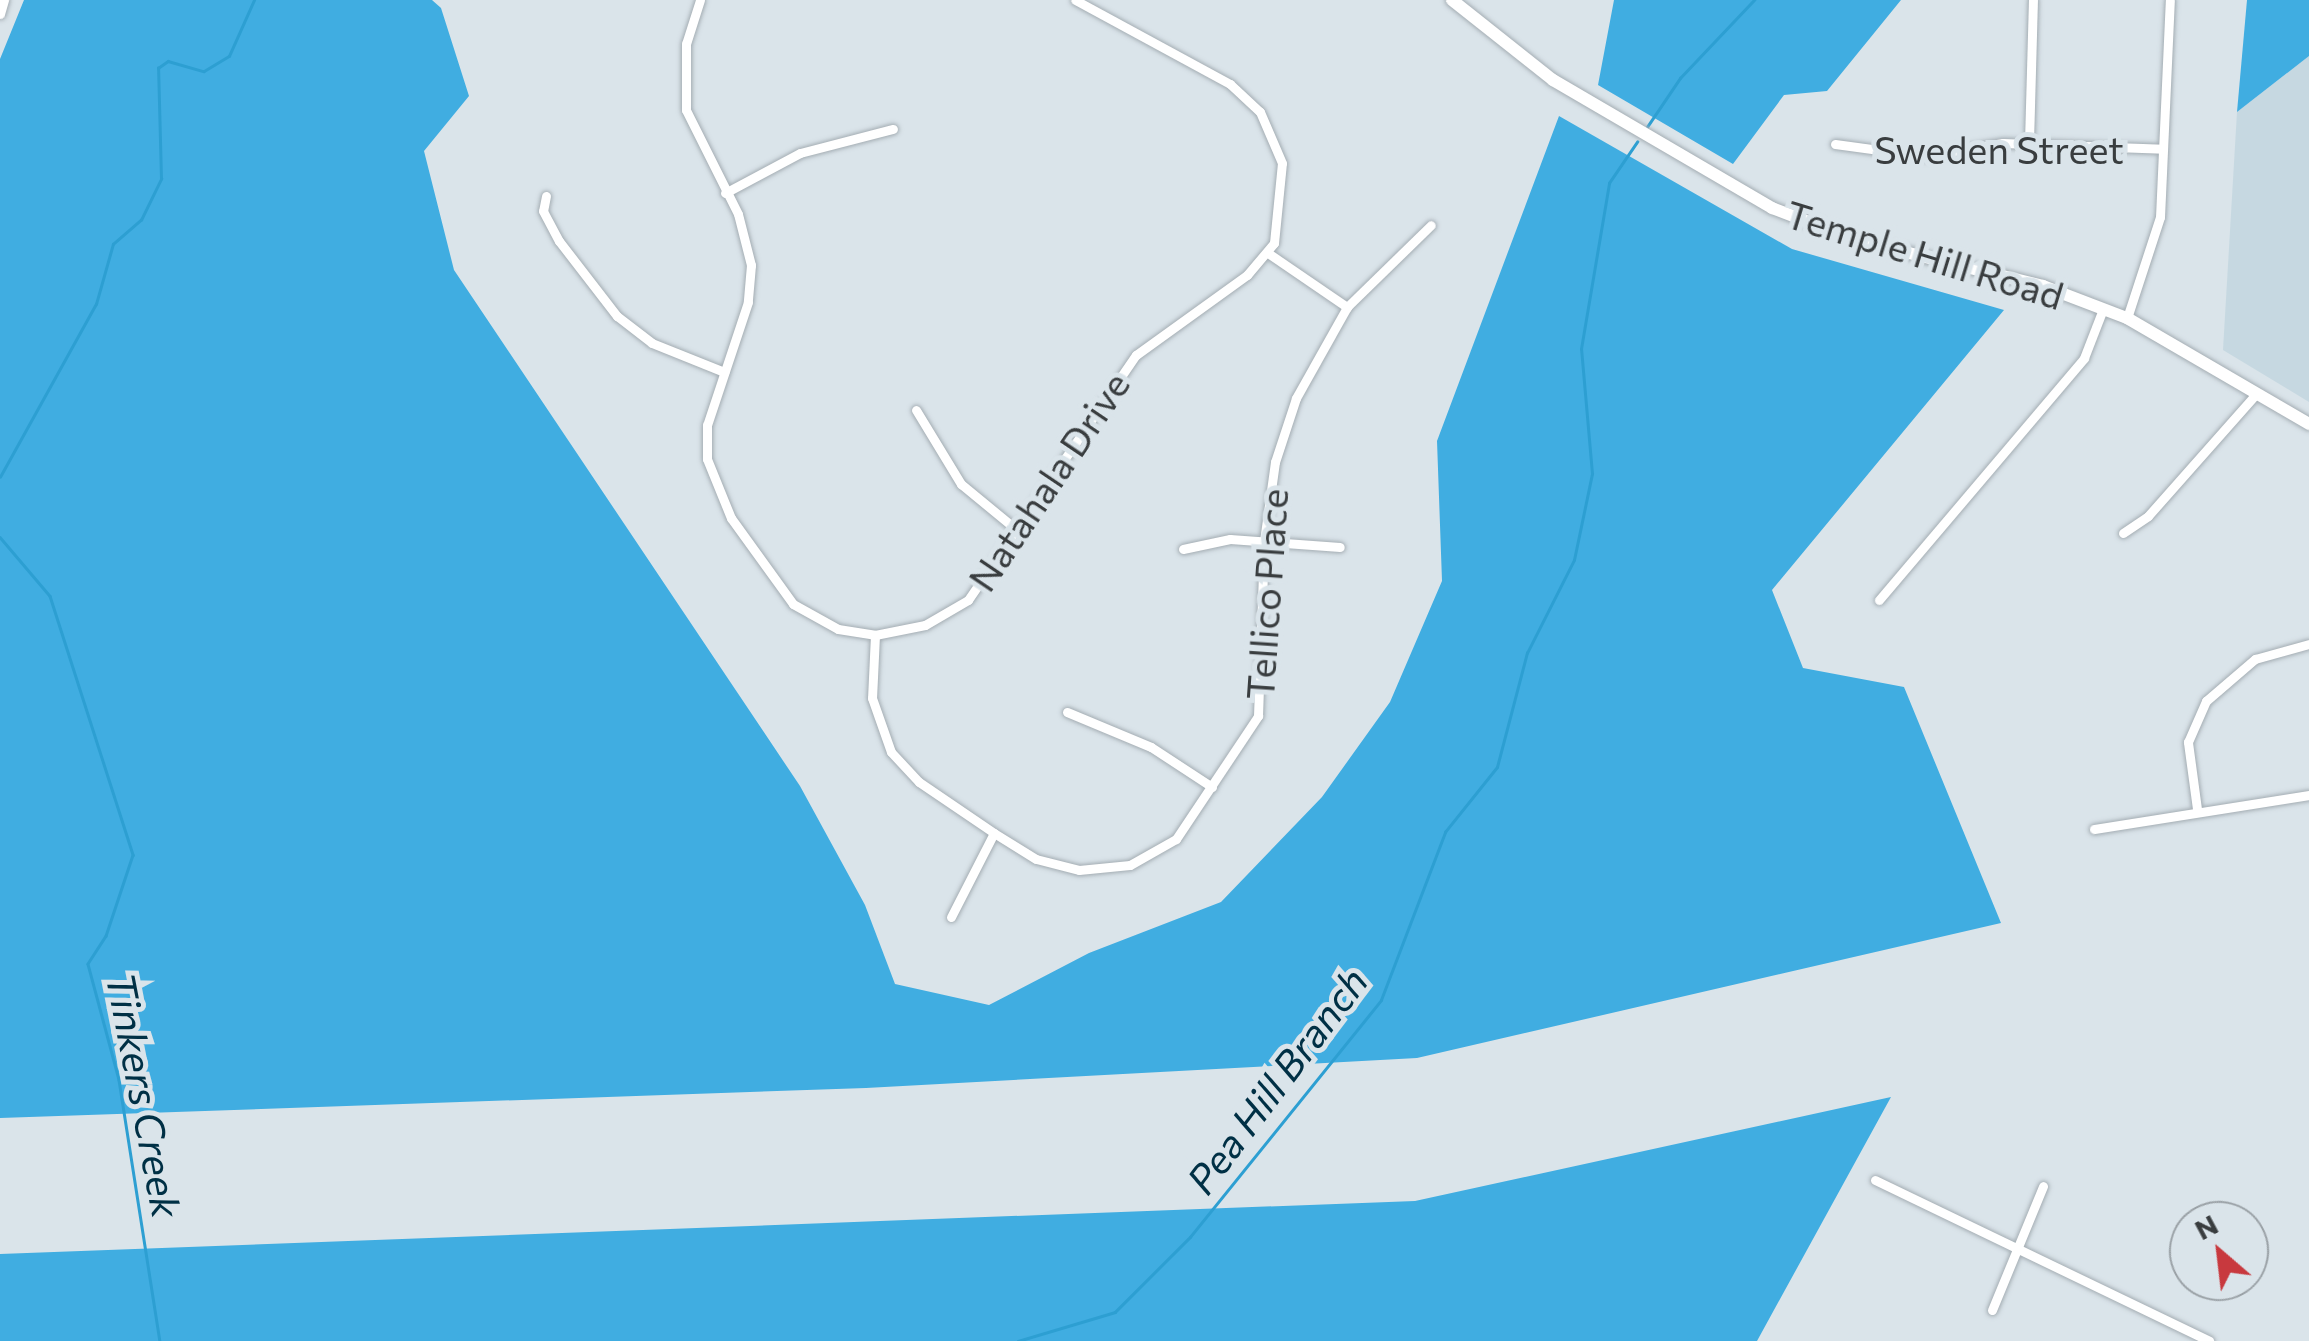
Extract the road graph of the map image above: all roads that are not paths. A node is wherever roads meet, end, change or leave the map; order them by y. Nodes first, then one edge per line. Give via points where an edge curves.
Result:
1 (4, 0) edge
2 (700, 0) edge
3 (1074, 0) edge
4 (1452, 0) edge
5 (2033, 0) edge
6 (2170, 0) edge
7 (0, 14) edge
8 (893, 129) dead end
9 (2030, 142) junction
10 (1835, 144) dead end
11 (2163, 149) junction
12 (724, 193) junction
13 (546, 196) dead end
14 (1430, 225) dead end
15 (1268, 252) junction
16 (1346, 306) junction
17 (2103, 309) junction
18 (2127, 318) junction
19 (724, 372) junction
20 (2256, 394) junction
21 (916, 410) dead end
22 (2309, 424) edge
23 (1018, 531) junction
24 (2123, 533) dead end
25 (1264, 540) junction
26 (1340, 547) dead end
27 (1182, 549) dead end
28 (1879, 600) dead end
29 (875, 635) junction
30 (2309, 644) edge
31 (1066, 712) dead end
32 (1212, 787) junction
33 (2309, 795) edge
34 (2197, 809) junction
35 (2094, 829) dead end
36 (994, 833) junction
37 (951, 917) dead end
38 (1875, 1180) dead end
39 (2044, 1186) dead end
40 (2020, 1247) junction
41 (1992, 1310) dead end
42 (2209, 1341) edge

1 - 7 street
2 - 12 street, Natahala Drive via 683,91
3 - 15 street via 1230,84 1260,112 1284,180
4 - 17 main road, Temple Hill Road via 1553,80 1772,208
5 - 9 street
6 - 11 street
8 - 12 street via 800,153
9 - 10 street, Sweden Street via 1923,156
9 - 11 street, Sweden Street
11 - 18 street via 2156,242
12 - 19 street, Natahala Drive via 745,232 751,290
13 - 19 street via 543,210 559,241 617,316 652,342
14 - 16 street, Tellico Place
15 - 16 street
15 - 23 street, Natahala Drive via 1136,355
16 - 25 street, Tellico Place via 1288,419
17 - 18 main road, Temple Hill Road
17 - 28 street via 2084,358
18 - 20 main road, Temple Hill Road
19 - 29 street, Natahala Drive via 705,439 731,518 792,604 838,629
20 - 22 main road, Temple Hill Road
20 - 24 street via 2148,516
21 - 23 street via 961,484
23 - 29 street, Natahala Drive via 956,610 913,630
25 - 26 street
25 - 27 street via 1216,540
25 - 32 street, Tellico Place via 1261,704
29 - 36 street, Tellico Place via 872,698 891,752 920,782
30 - 34 street via 2255,658 2206,701 2188,742
31 - 32 street via 1151,746
32 - 36 street, Tellico Place via 1176,839 1118,869 1049,864
33 - 34 street
34 - 35 street
36 - 37 street
38 - 40 street
39 - 40 street
40 - 41 street
40 - 42 street

